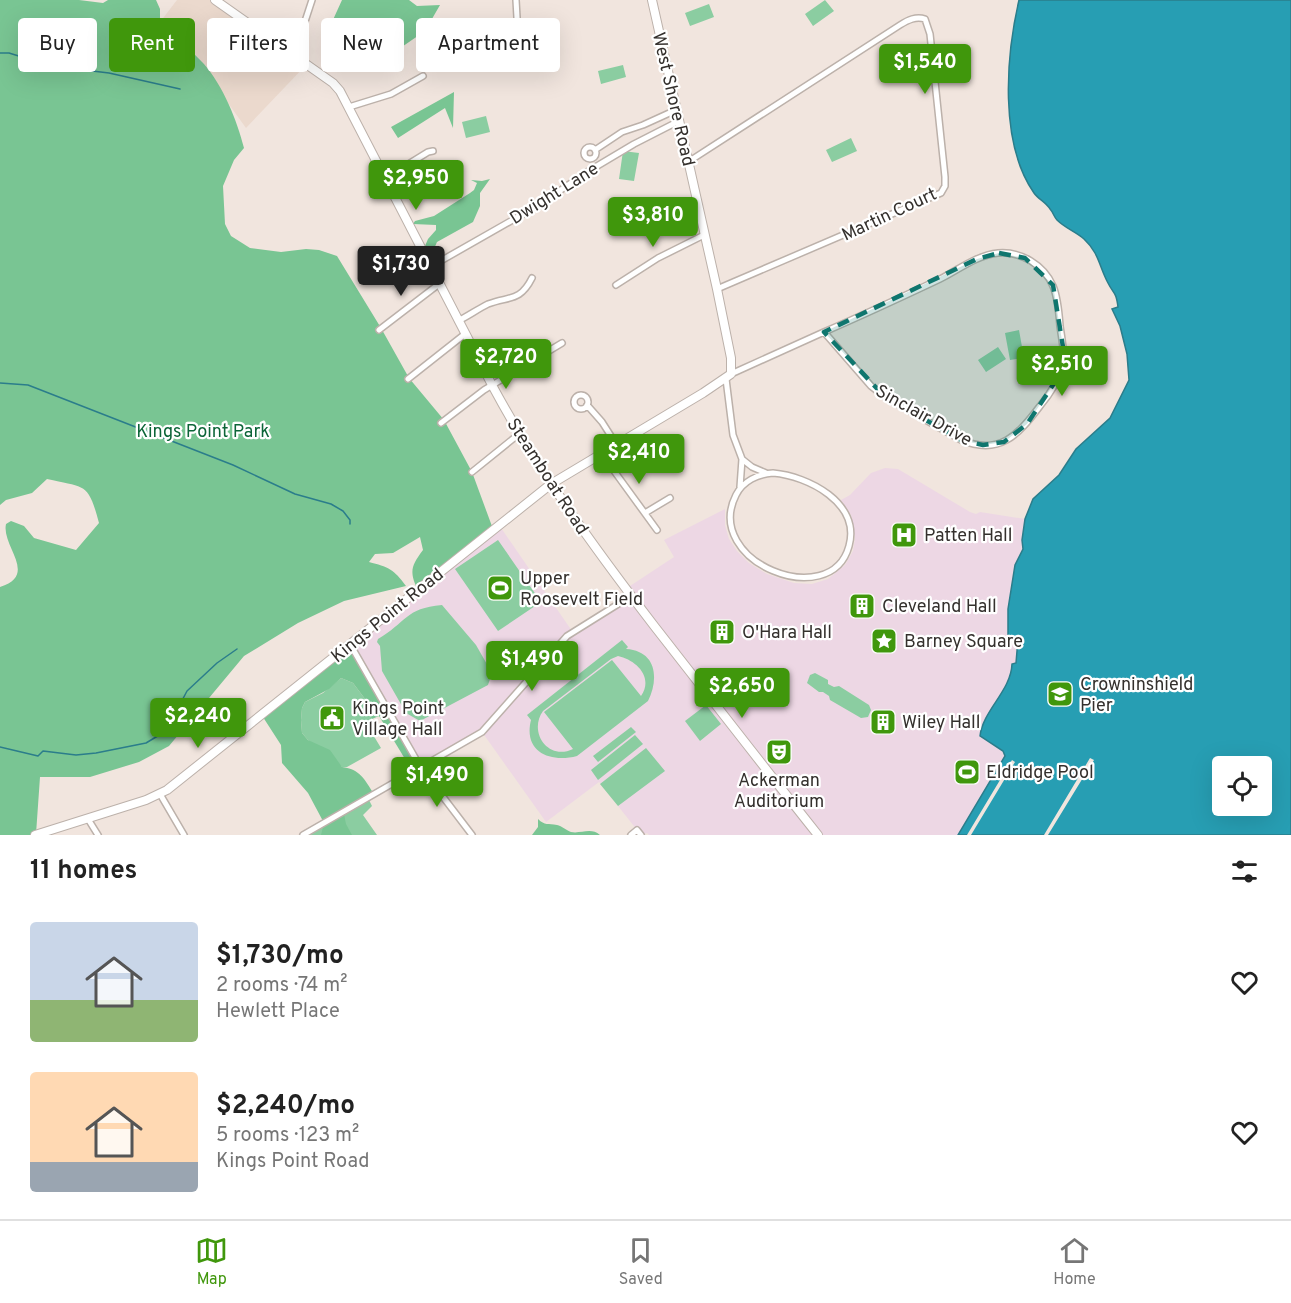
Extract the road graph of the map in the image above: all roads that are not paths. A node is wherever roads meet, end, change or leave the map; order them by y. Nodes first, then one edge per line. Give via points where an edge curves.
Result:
1 (215, 0) edge
2 (312, 0) edge
3 (516, 0) edge
4 (652, 0) edge
5 (241, 18) edge
6 (306, 18) edge
7 (517, 18) edge
8 (309, 66) edge
9 (423, 76) dead end
10 (349, 107) junction
11 (676, 110) junction
12 (679, 121) junction
13 (596, 150) dead end
14 (433, 151) dead end
15 (688, 162) junction
16 (440, 174) dead end
17 (386, 178) junction
18 (395, 196) junction
19 (704, 235) junction
20 (430, 267) junction
21 (532, 278) dead end
22 (439, 284) junction
23 (616, 285) dead end
24 (717, 289) junction
25 (458, 321) junction
26 (379, 330) dead end
27 (824, 332) junction
28 (465, 334) junction
29 (562, 343) dead end
30 (729, 376) junction
31 (408, 379) dead end
32 (492, 386) junction
33 (587, 405) dead end
34 (441, 423) dead end
35 (519, 434) junction
36 (616, 444) junction
37 (601, 453) junction
38 (742, 459) junction
39 (472, 472) dead end
40 (766, 473) junction
41 (551, 484) junction
42 (740, 487) junction
43 (670, 498) dead end
44 (645, 513) junction
45 (657, 530) dead end
46 (631, 596) junction
47 (350, 644) junction
48 (421, 768) junction
49 (160, 794) junction
50 (87, 819) junction
51 (639, 833) edge
52 (35, 835) edge
53 (98, 835) edge
54 (184, 835) edge
55 (303, 835) edge
56 (472, 835) edge
57 (631, 835) edge
58 (818, 835) edge

1 - 5 main road, Steamboat Road
2 - 6 street
3 - 7 street
4 - 11 main road, West Shore Road
8 - 10 main road, Steamboat Road via 333,83
9 - 10 street via 391,94
10 - 17 main road, Steamboat Road
11 - 12 main road, West Shore Road
11 - 13 street via 622,132
12 - 15 main road, West Shore Road
12 - 20 street, Dwight Lane
14 - 17 street
15 - 19 main road, West Shore Road
15 - 24 street, Martin Court via 900,25 914,18 925,19 930,34 945,177 941,193
16 - 18 street
17 - 18 main road, Steamboat Road
18 - 20 main road, Steamboat Road
19 - 23 street
19 - 24 main road, West Shore Road
20 - 22 main road, Steamboat Road
21 - 25 street via 524,291 507,301 488,305
22 - 25 main road, Steamboat Road
22 - 26 street
24 - 30 main road, West Shore Road via 731,358
25 - 28 main road, Steamboat Road
27 - 27 street, Sinclair Drive via 885,398 971,444 1004,442 1018,434 1052,391 1063,358 1053,285 1035,263 1013,254 977,259
27 - 30 street, Sinclair Drive
28 - 31 street
28 - 32 main road, Steamboat Road
29 - 32 street
30 - 36 main road, Kings Point Road
30 - 38 street via 730,422
32 - 34 street
32 - 35 main road, Steamboat Road
33 - 36 street
35 - 39 street
35 - 41 main road, Steamboat Road
36 - 37 main road, Kings Point Road
37 - 41 main road, Kings Point Road
37 - 44 street
38 - 40 street
38 - 42 street
40 - 42 street
40 - 42 street via 807,482 829,495 844,511 850,532 848,549 842,561 826,574 807,578 787,575 745,552 729,524
41 - 46 main road, Steamboat Road
41 - 47 main road, Kings Point Road
43 - 44 street
44 - 45 street
46 - 48 street via 567,636 482,732
46 - 58 main road, Steamboat Road
47 - 48 street
47 - 49 main road, Kings Point Road
48 - 55 street
48 - 56 street
49 - 50 main road, Kings Point Road
49 - 54 street
50 - 52 main road, Kings Point Road
50 - 53 street
51 - 57 street

